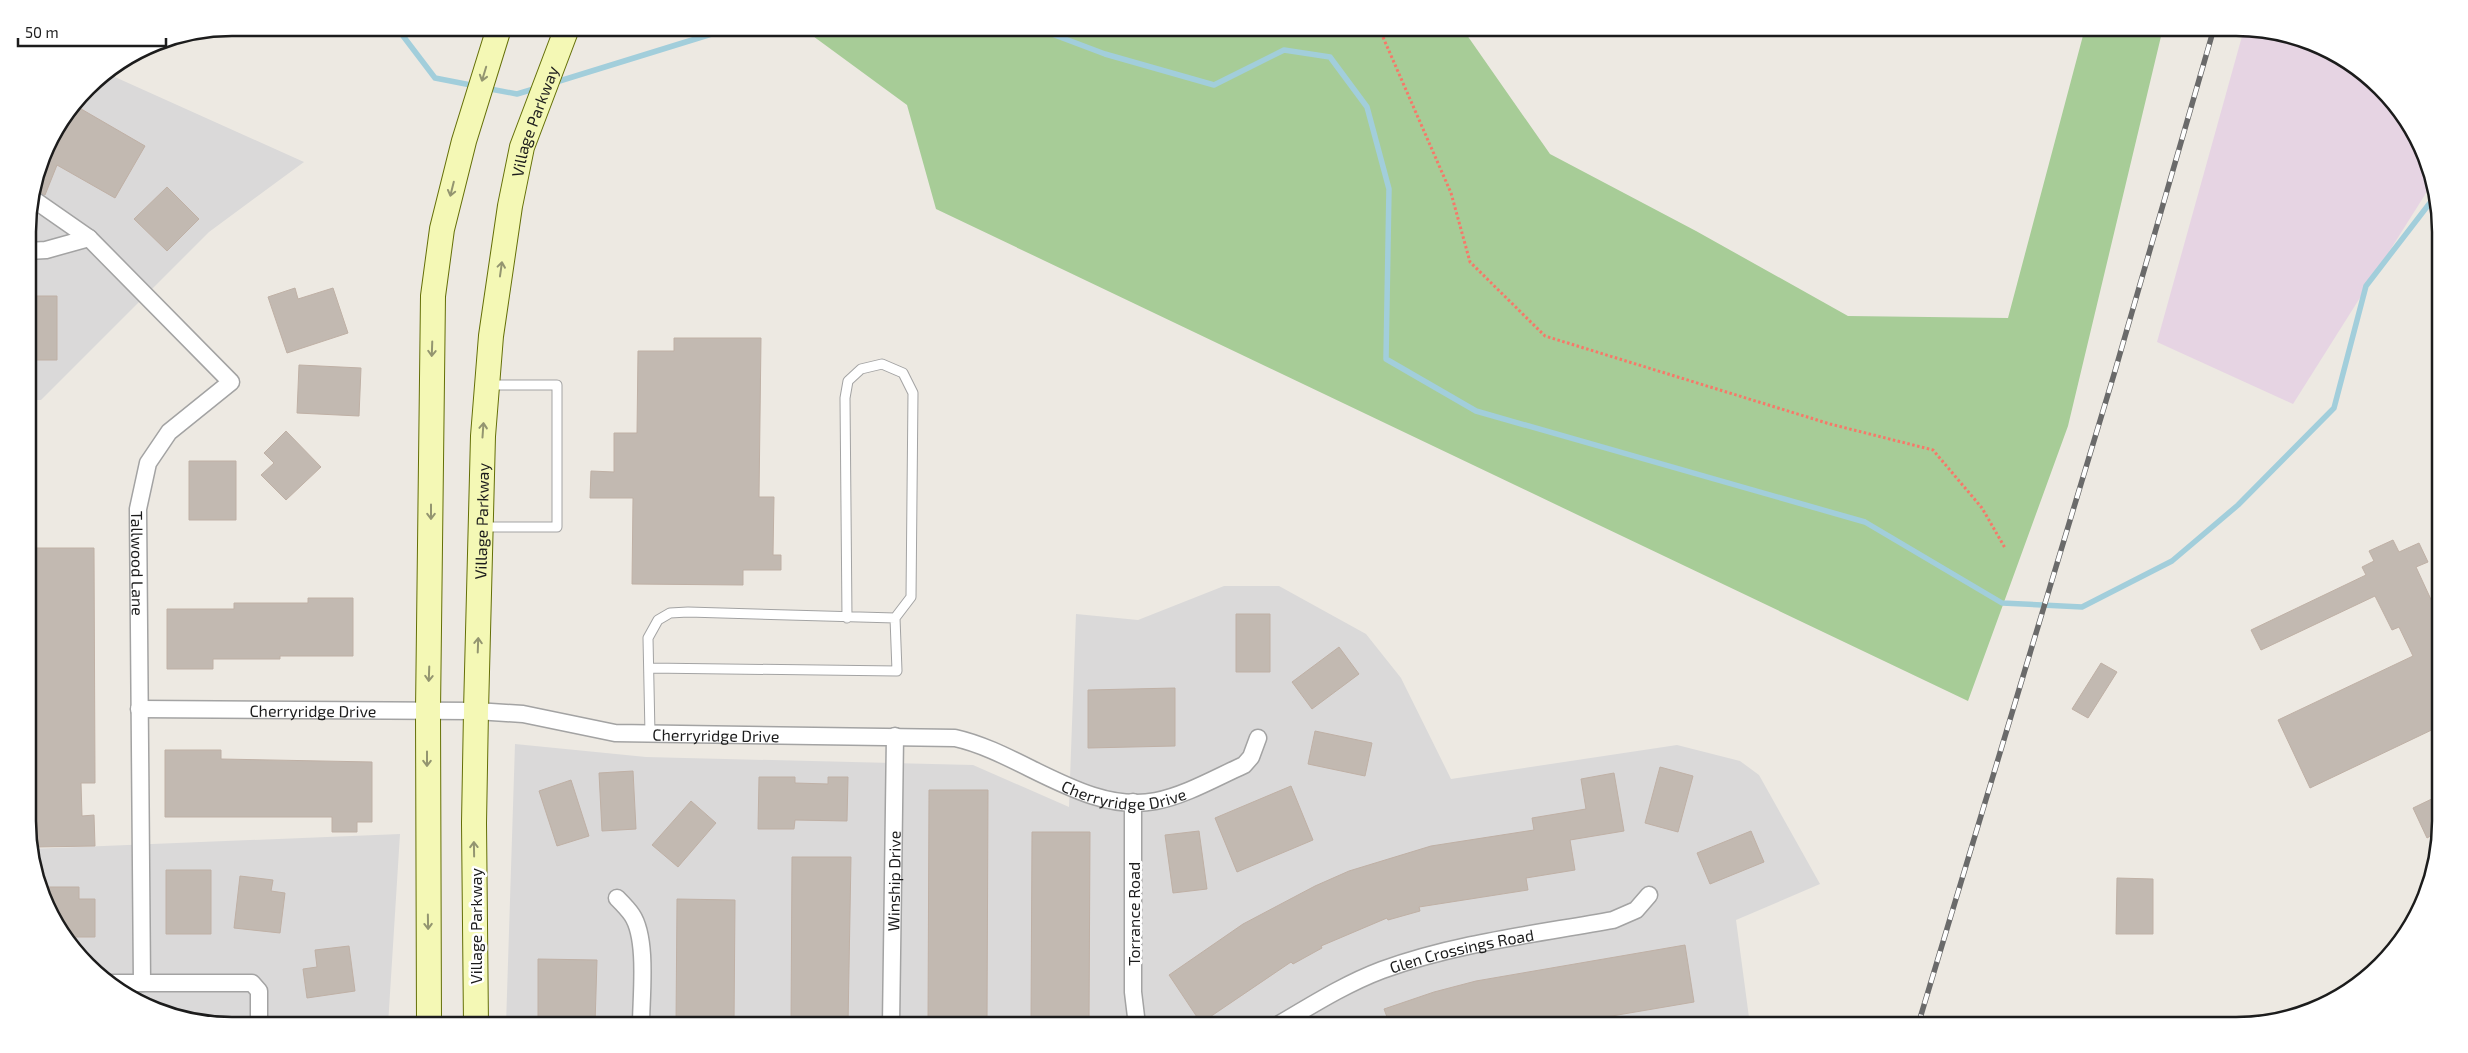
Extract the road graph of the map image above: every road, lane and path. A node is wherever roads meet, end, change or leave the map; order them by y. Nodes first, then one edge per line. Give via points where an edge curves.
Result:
1 (497, 36) edge
2 (564, 36) edge
3 (1382, 36) edge
4 (39, 203) edge
5 (88, 238) junction
6 (36, 251) edge
7 (487, 385) junction
8 (481, 527) junction
9 (2005, 548) dead end
10 (846, 618) junction
11 (895, 618) junction
12 (649, 668) junction
13 (139, 709) junction
14 (428, 711) junction
15 (476, 711) junction
16 (650, 734) junction
17 (895, 736) junction
18 (1258, 738) dead end
19 (1134, 802) junction
20 (1649, 895) dead end
21 (617, 898) dead end
22 (122, 983) edge
23 (142, 983) junction
24 (259, 1017) edge
25 (429, 1017) edge
26 (476, 1017) edge
27 (640, 1017) edge
28 (891, 1017) edge
29 (1136, 1017) edge
30 (1291, 1017) edge

1 -> 14 main road via 464,141 442,229 433,296
7 -> 2 main road, Village Parkway via 510,206 522,147
3 - 9 path via 1451,193 1470,262 1545,336 1830,424 1933,450 1982,508
4 - 5 street
5 - 6 street
5 - 13 street, Tallwood Lane via 231,382 169,432 148,463 138,509
8 -> 7 main road, Village Parkway
7 - 8 lane via 557,385 557,526
15 -> 8 main road, Village Parkway
10 - 11 lane
10 - 11 lane via 848,381 861,370 882,364 903,373 913,393 911,596
10 - 12 lane via 670,613 658,620 648,638
11 - 12 lane via 897,671
12 - 16 lane
13 - 14 street, Cherryridge Drive
13 - 23 street, Tallwood Lane
14 - 15 street, Cherryridge Drive
14 -> 25 main road
15 - 16 street, Cherryridge Drive via 523,714 615,733
26 -> 15 main road, Village Parkway
16 - 17 street, Cherryridge Drive
17 - 19 street, Cherryridge Drive via 969,741 1086,792 1112,800
17 - 28 street, Winship Drive
18 - 19 street, Cherryridge Drive via 1244,765 1172,797
19 - 29 street, Torrance Road via 1133,992
20 - 30 street, Glen Crossings Road via 1636,910 1613,920 1454,948 1382,970 1331,993
21 - 27 street via 633,915 638,929 641,946
22 - 23 street
23 - 24 street via 252,983 259,992

